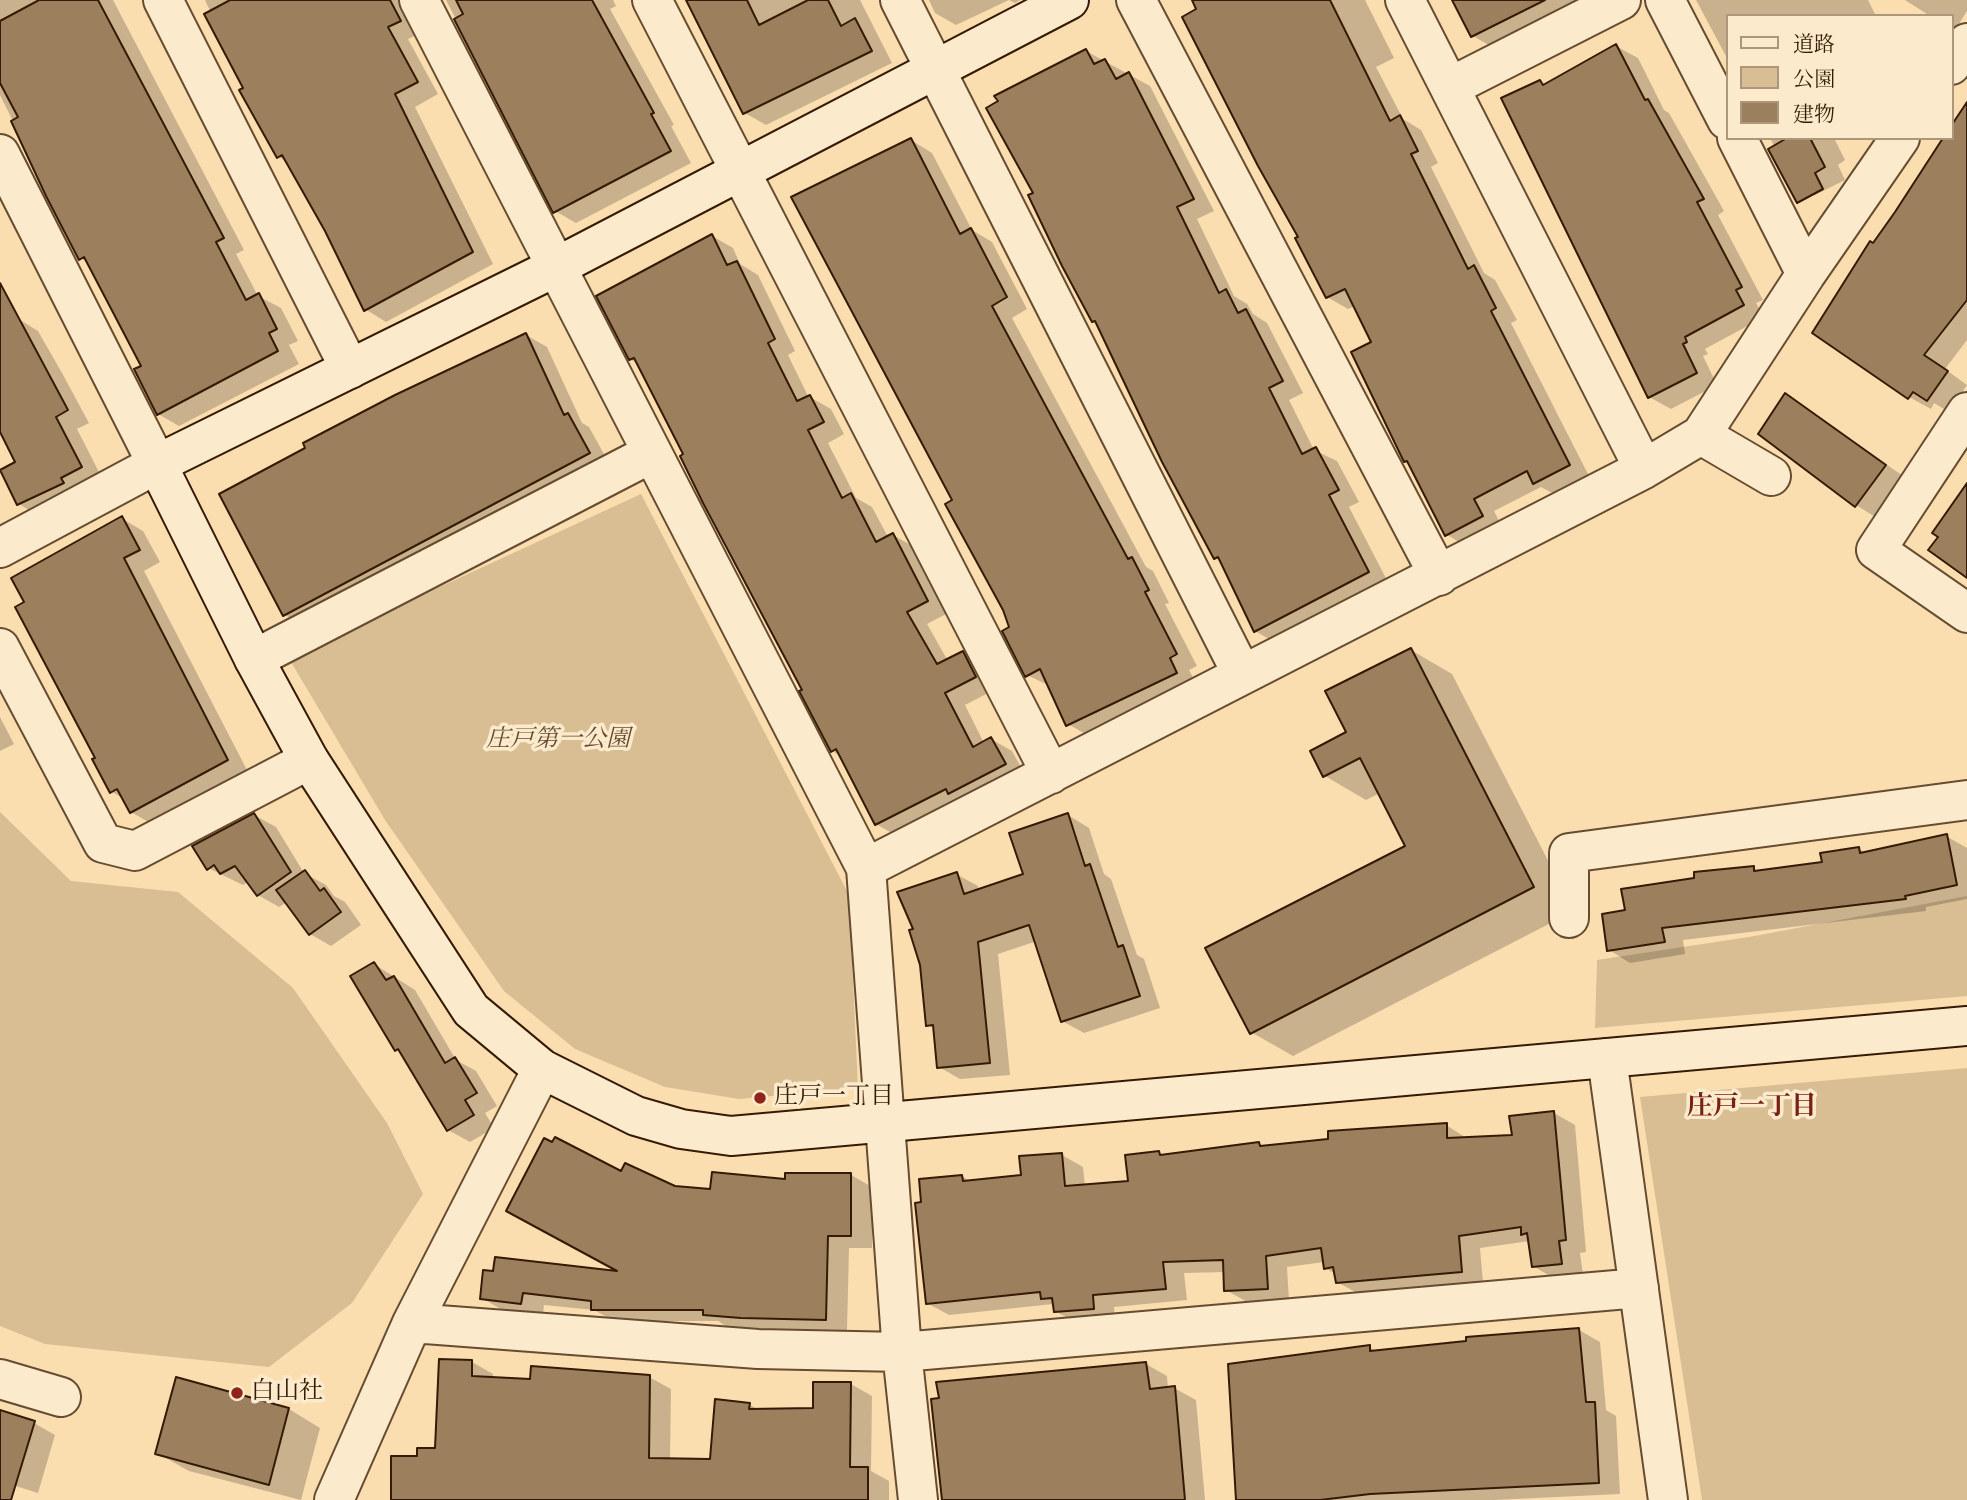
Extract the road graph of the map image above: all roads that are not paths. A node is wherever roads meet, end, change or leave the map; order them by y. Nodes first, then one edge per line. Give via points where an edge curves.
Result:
1 (163, 0) edge
2 (419, 0) edge
3 (652, 0) edge
4 (900, 0) edge
5 (1069, 0) edge
6 (1136, 0) edge
7 (1405, 0) edge
8 (1620, 0) edge
9 (1665, 0) edge
10 (1967, 43) edge
11 (1953, 62) edge
12 (936, 68) junction
13 (1450, 87) junction
14 (1726, 118) edge
15 (1738, 140) edge
16 (1899, 140) edge
17 (0, 154) edge
18 (740, 172) junction
19 (556, 267) junction
20 (1806, 274) junction
21 (350, 369) junction
22 (1967, 412) edge
23 (1701, 435) junction
24 (652, 453) junction
25 (157, 464) junction
26 (1644, 469) junction
27 (1771, 476) dead end
28 (0, 548) edge
29 (1439, 576) junction
30 (1967, 613) edge
31 (0, 648) edge
32 (254, 659) junction
33 (1242, 674) junction
34 (309, 760) junction
35 (1051, 774) junction
36 (1967, 800) edge
37 (866, 869) junction
38 (1569, 918) dead end
39 (1967, 1026) edge
40 (1607, 1059) junction
41 (542, 1069) junction
42 (884, 1120) junction
43 (1639, 1288) junction
44 (412, 1323) junction
45 (902, 1352) junction
46 (0, 1379) edge
47 (61, 1397) dead end
48 (334, 1500) edge
49 (918, 1500) edge
50 (1668, 1500) edge

1 - 21 street
2 - 19 street
3 - 18 street
4 - 12 street
5 - 12 street
6 - 29 street
7 - 13 street
8 - 13 street
9 - 14 street
10 - 11 street
12 - 18 street
12 - 33 street
13 - 26 street
15 - 20 street
16 - 20 street
17 - 25 street
18 - 19 street
18 - 35 street
19 - 21 street
19 - 24 street
20 - 23 street
21 - 25 street
22 - 30 street via 1876,550
23 - 26 street
23 - 27 street
24 - 32 street
24 - 37 street
25 - 28 street
25 - 32 street
26 - 29 street
29 - 33 street
31 - 34 street via 103,843 135,851
32 - 34 street
33 - 35 street
34 - 41 street via 471,1010
35 - 37 street
36 - 38 street via 1569,853
37 - 42 street
39 - 40 street
40 - 42 street
40 - 43 street
41 - 42 street via 636,1116 681,1129 731,1136
41 - 44 street
42 - 45 street
43 - 45 street
43 - 50 street
44 - 45 street via 758,1349
44 - 48 street
45 - 49 street
46 - 47 street

